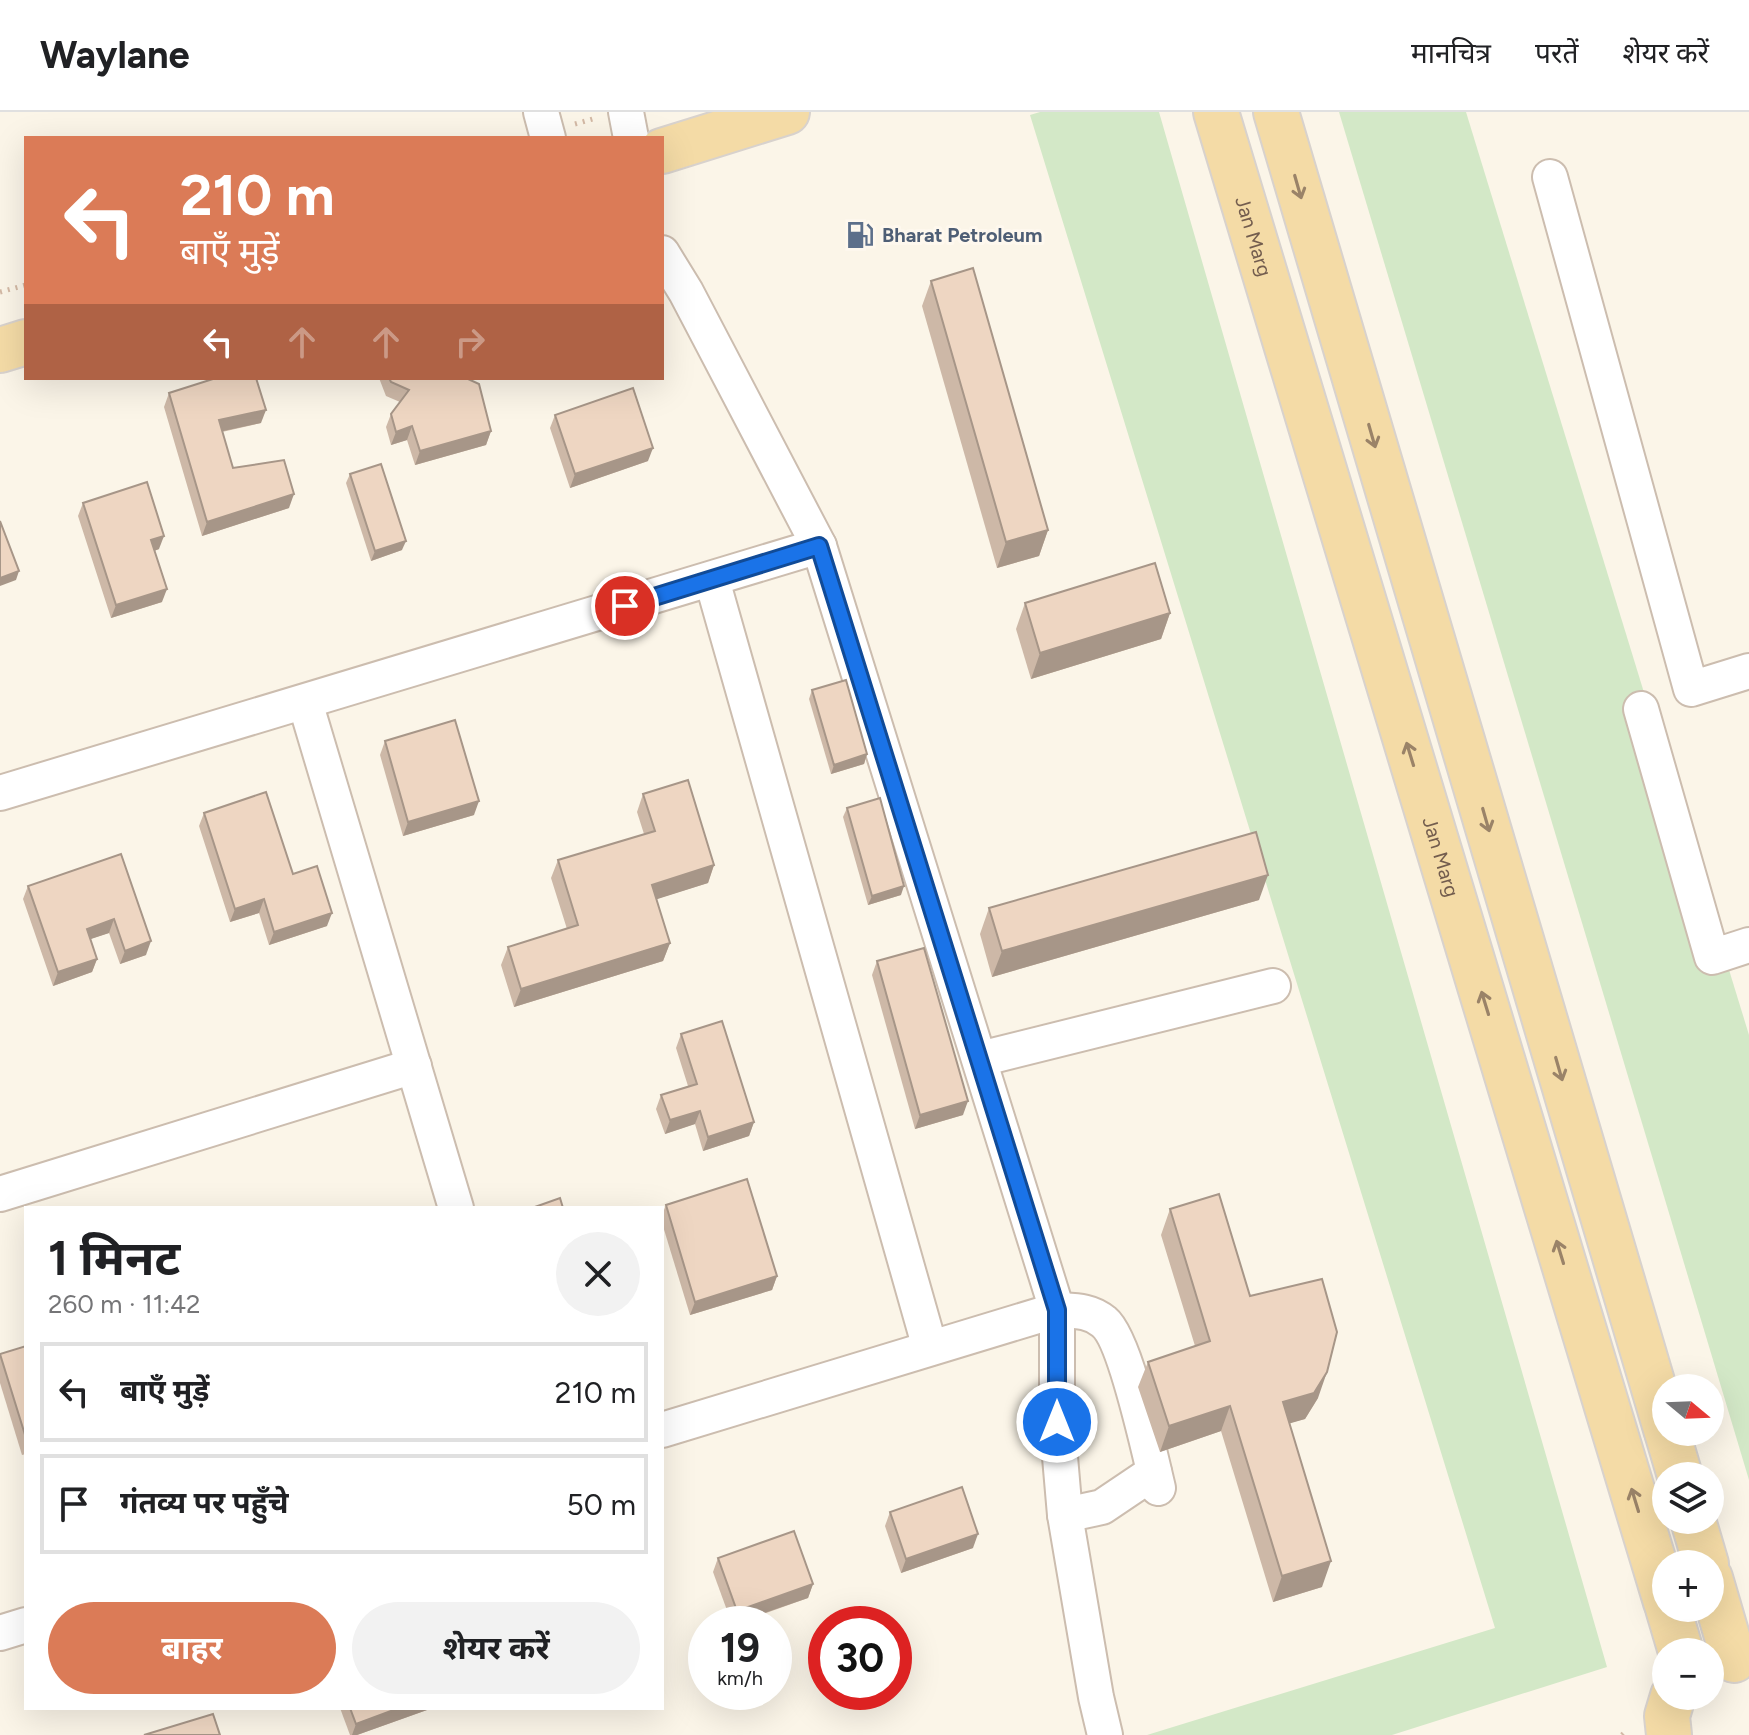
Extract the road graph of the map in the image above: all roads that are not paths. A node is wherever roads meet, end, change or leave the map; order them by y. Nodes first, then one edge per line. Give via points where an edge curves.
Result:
1 (541, 112) edge
2 (626, 112) edge
3 (787, 112) edge
4 (1216, 112) edge
5 (1276, 112) edge
6 (547, 136) edge
7 (631, 136) edge
8 (664, 150) edge
9 (1550, 177) dead end
10 (664, 256) edge
11 (24, 343) edge
12 (0, 350) edge
13 (819, 546) junction
14 (712, 580) junction
15 (1749, 671) edge
16 (1691, 689) junction
17 (305, 702) junction
18 (0, 793) edge
19 (1749, 945) edge
20 (1273, 986) dead end
21 (980, 1059) junction
22 (414, 1066) junction
23 (0, 1194) edge
24 (455, 1206) edge
25 (1057, 1310) junction
26 (930, 1348) junction
27 (1652, 1384) edge
28 (664, 1429) edge
29 (1065, 1515) junction
30 (1652, 1556) edge
31 (1721, 1622) edge
32 (24, 1626) edge
33 (0, 1633) edge
34 (1731, 1662) edge
35 (1669, 1710) edge
36 (1105, 1735) edge
37 (1669, 1735) edge

1 - 6 street
2 - 7 street
3 - 8 main road
30 -> 4 main road, Jan Marg
5 -> 27 main road
9 - 16 street
10 - 13 street
11 - 12 main road
13 - 14 street
13 - 21 street
14 - 17 street
14 - 26 street
15 - 16 street
16 - 19 street via 1632,712 1712,957
17 - 18 street
17 - 22 street
20 - 21 street
21 - 25 street
22 - 23 street
22 - 24 street
25 - 26 street
25 - 29 street via 1057,1422
25 - 29 street via 1090,1312 1107,1324 1124,1359 1156,1480 1102,1507
26 - 28 street
29 - 36 street
31 - 34 main road
32 - 33 street
35 - 37 main road

